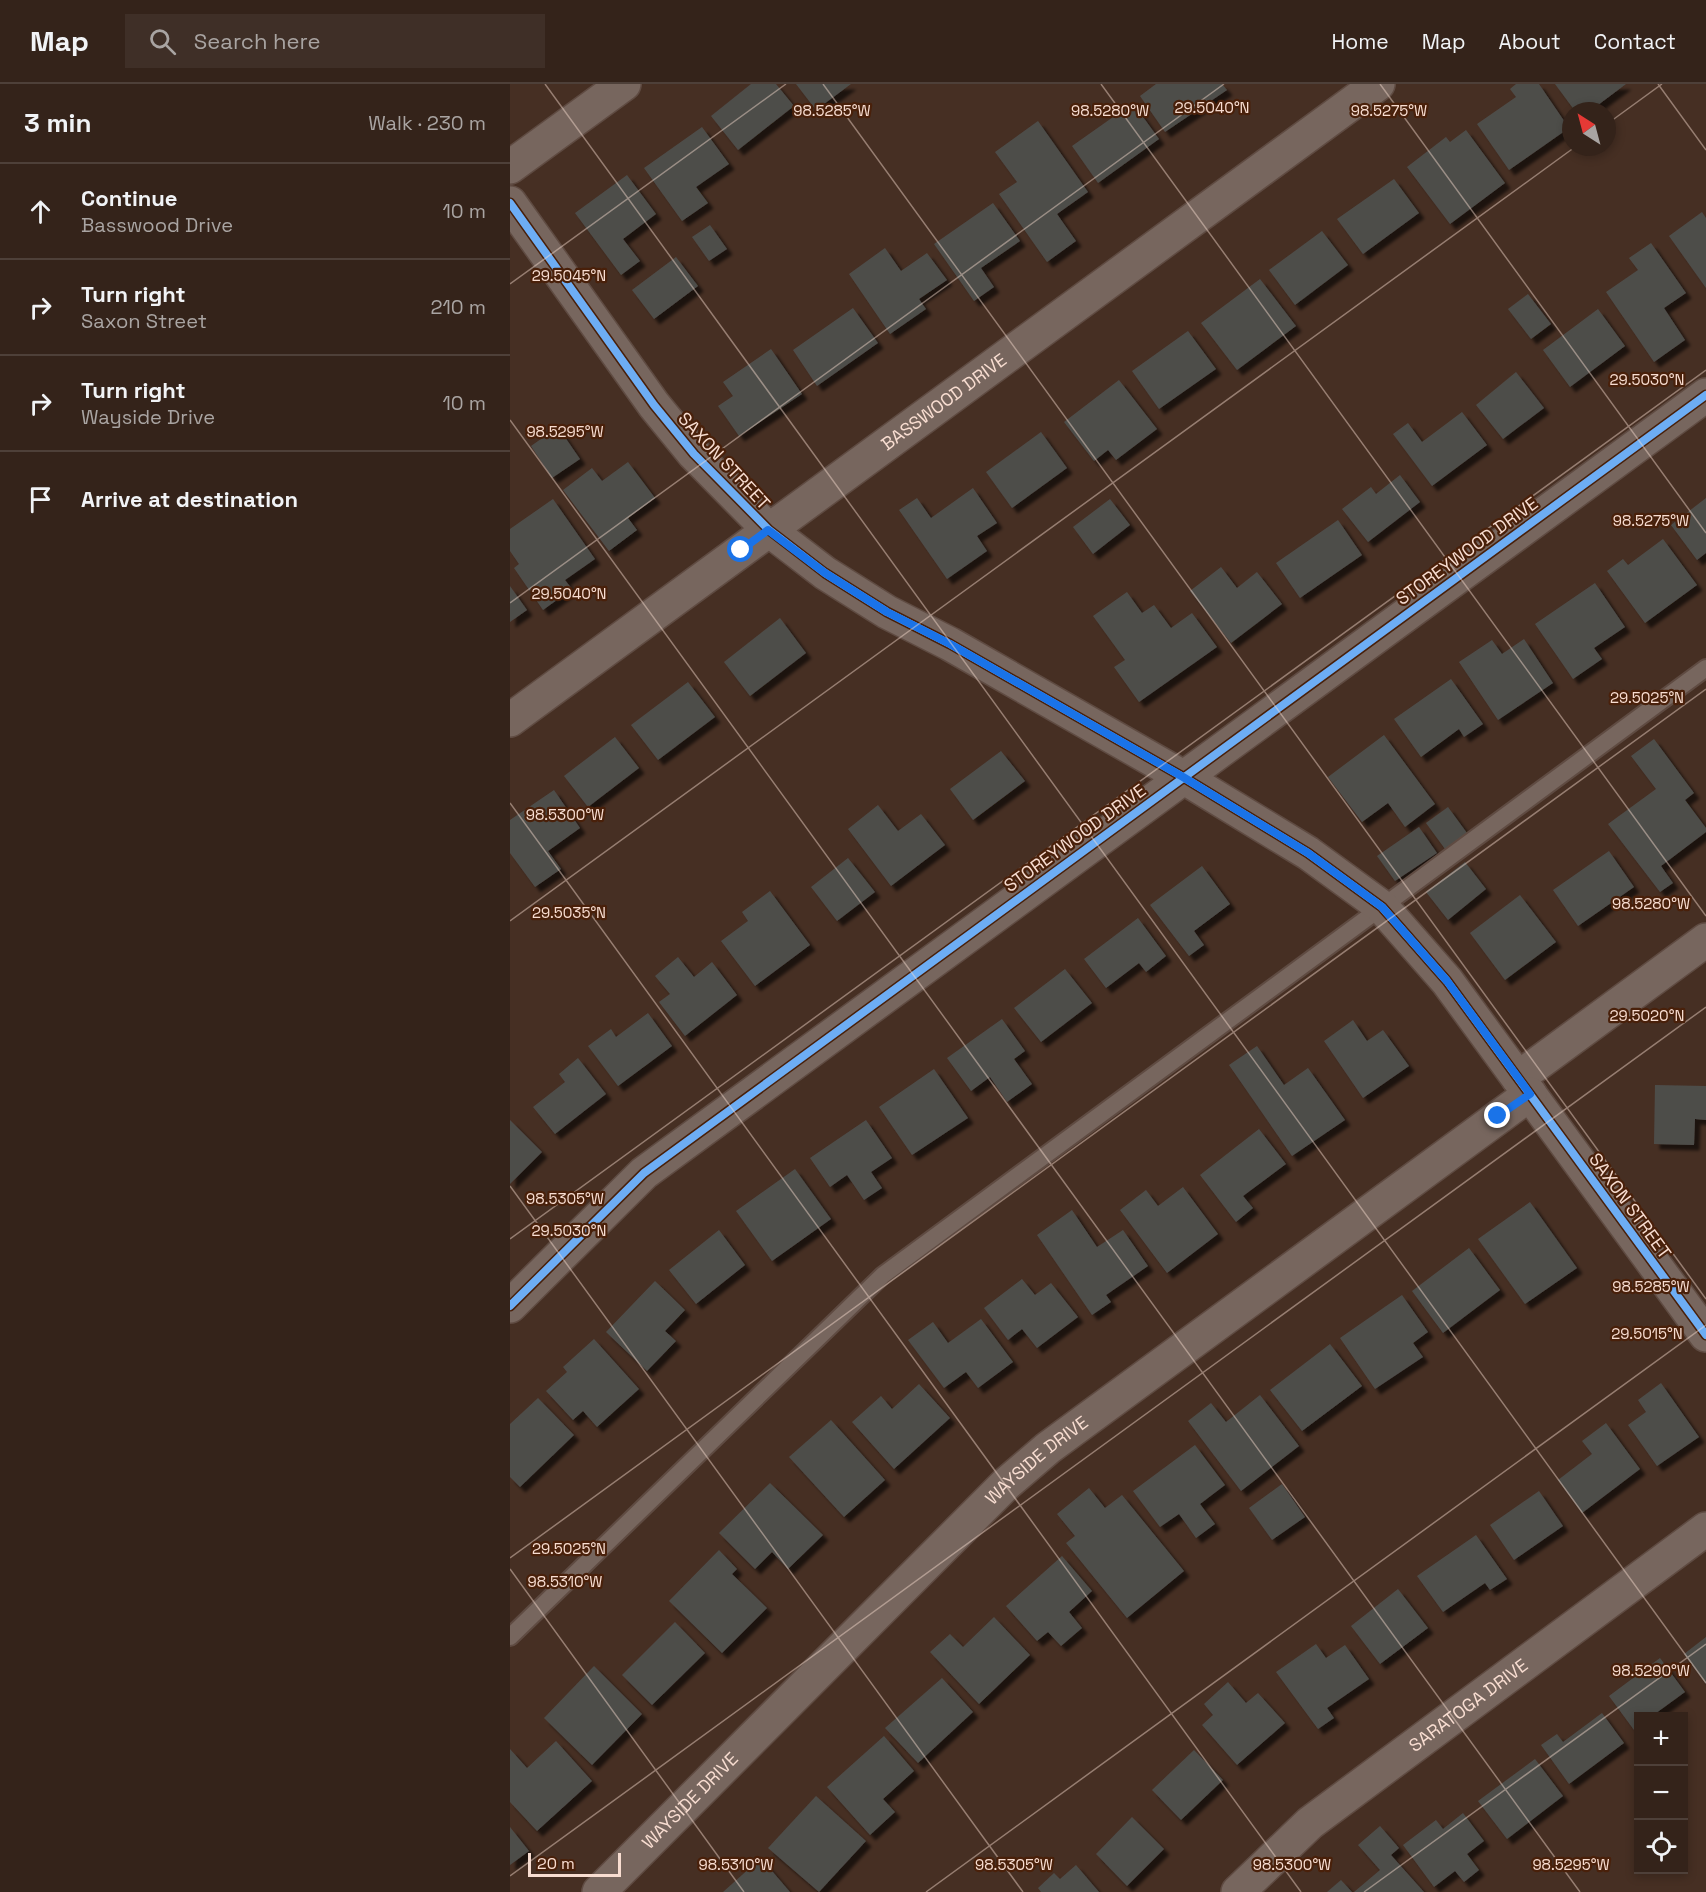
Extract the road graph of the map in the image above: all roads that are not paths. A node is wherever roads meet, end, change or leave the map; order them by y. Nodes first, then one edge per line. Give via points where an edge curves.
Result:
1 (624, 84) edge
2 (1378, 84) edge
3 (510, 167) edge
4 (510, 203) edge
5 (1706, 395) edge
6 (768, 530) junction
7 (1706, 668) edge
8 (510, 720) edge
9 (1183, 777) junction
10 (1382, 907) junction
11 (1706, 940) edge
12 (1524, 1086) junction
13 (510, 1306) edge
14 (1706, 1335) edge
15 (1706, 1529) edge
16 (510, 1637) edge
17 (598, 1892) edge
18 (1238, 1892) edge

1 - 3 street
2 - 6 street, BASSWOOD DRIVE
4 - 6 street, SAXON STREET via 654,405 694,454
5 - 9 street, STOREYWOOD DRIVE
6 - 8 street, BASSWOOD DRIVE
6 - 9 street, SAXON STREET via 825,573 887,612
7 - 10 lane
9 - 10 street, SAXON STREET via 1308,853
9 - 13 street, STOREYWOOD DRIVE via 644,1173
10 - 12 street, SAXON STREET via 1447,981
10 - 16 lane via 883,1275
11 - 12 street, WAYSIDE DRIVE
12 - 14 street, SAXON STREET
12 - 17 street, WAYSIDE DRIVE via 1006,1484
15 - 18 street, SARATOGA DRIVE via 1310,1823

